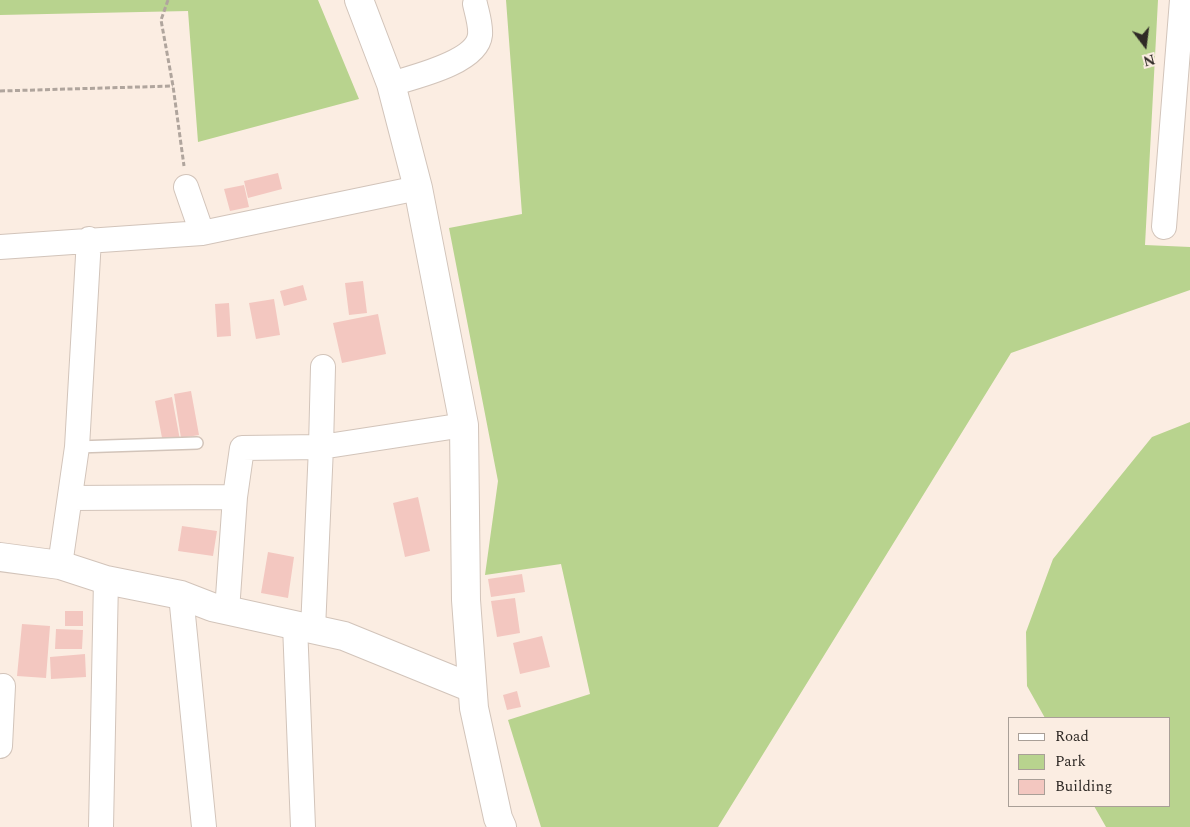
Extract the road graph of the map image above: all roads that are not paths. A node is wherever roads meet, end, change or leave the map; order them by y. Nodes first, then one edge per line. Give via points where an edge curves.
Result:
1 (359, 0) edge
2 (1182, 0) edge
3 (475, 4) dead end
4 (1184, 36) edge
5 (390, 84) junction
6 (186, 187) road end
7 (418, 188) junction
8 (1164, 226) dead end
9 (202, 232) junction
10 (89, 239) junction
11 (0, 247) edge
12 (323, 367) dead end
13 (464, 425) junction
14 (197, 443) dead end
15 (321, 447) junction
16 (77, 448) junction
17 (71, 498) junction
18 (235, 498) junction
19 (0, 557) edge
20 (60, 565) junction
21 (106, 580) junction
22 (181, 595) junction
23 (227, 610) junction
24 (304, 627) junction
25 (3, 686) dead end
26 (472, 688) junction
27 (0, 746) edge
28 (101, 827) edge
29 (204, 827) edge
30 (303, 827) edge
31 (502, 827) edge

1 - 5 main road
2 - 4 street
3 - 5 street via 480,36 471,51 449,65
4 - 8 street
5 - 7 main road
6 - 9 street
7 - 9 street
7 - 13 main road
9 - 10 street
10 - 11 street
10 - 16 street
12 - 15 street
13 - 15 street
13 - 26 main road via 466,600
14 - 16 lane
15 - 18 street via 242,448
15 - 24 street
16 - 17 street
17 - 18 street
17 - 20 street
18 - 23 street
19 - 20 main road
20 - 21 main road
21 - 22 main road
21 - 28 street
22 - 23 main road
22 - 29 street
23 - 24 main road
24 - 26 main road via 344,636
24 - 30 street
25 - 27 street
26 - 31 main road

